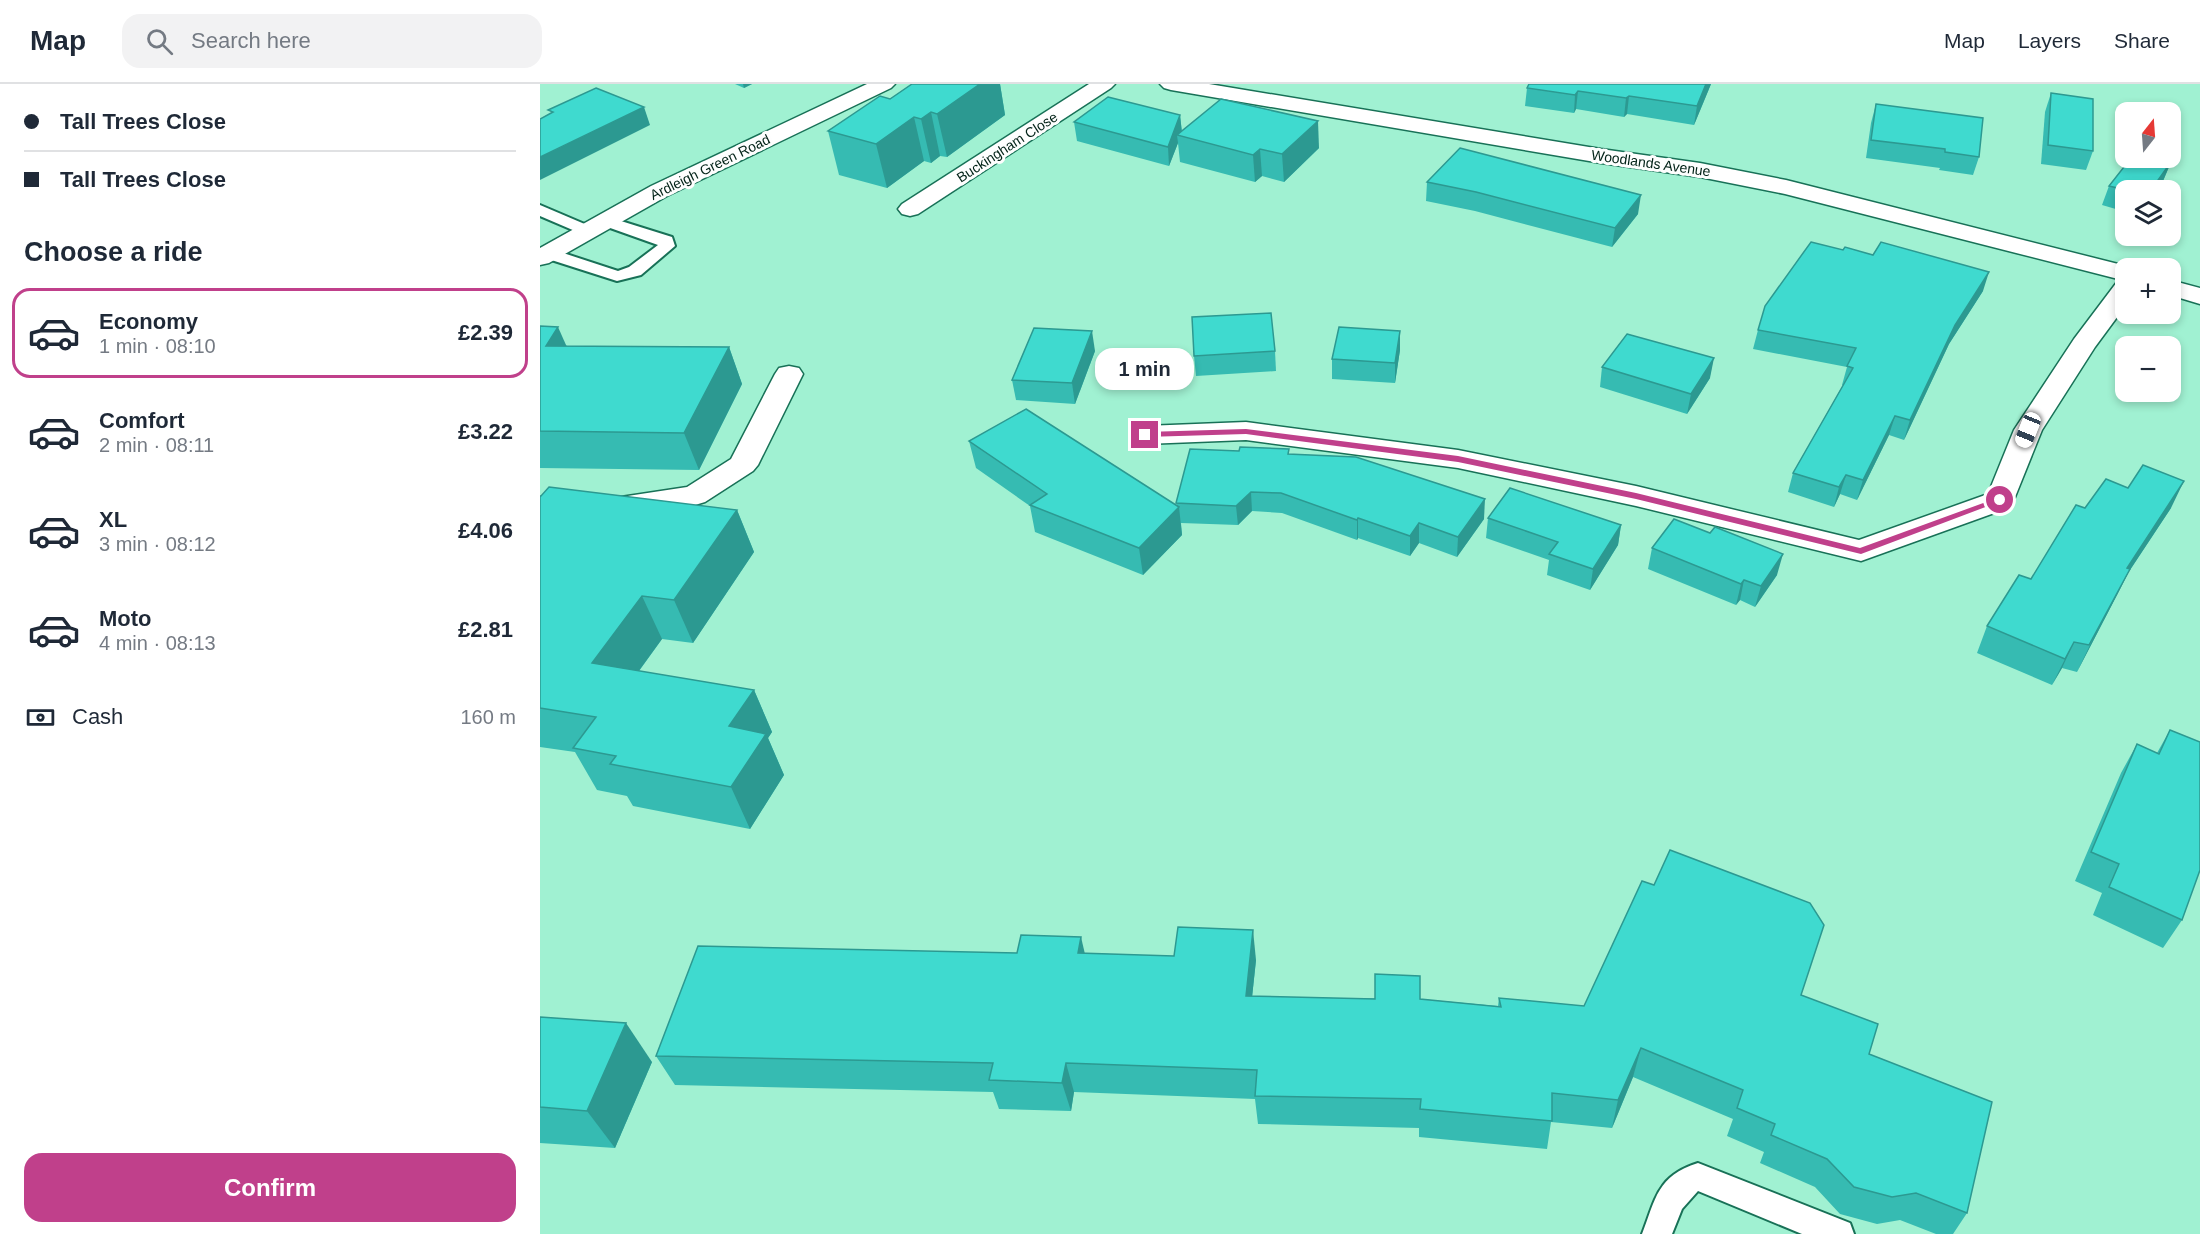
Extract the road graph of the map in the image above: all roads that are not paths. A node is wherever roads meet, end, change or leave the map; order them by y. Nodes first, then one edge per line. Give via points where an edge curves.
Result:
1 (884, 84) edge
2 (1104, 84) edge
3 (1171, 84) edge
4 (910, 209) dead end
5 (540, 210) edge
6 (597, 226) junction
7 (545, 252) edge
8 (2115, 271) edge
9 (2181, 290) edge
10 (2200, 296) edge
11 (2115, 302) edge
12 (789, 374) dead end
13 (1145, 435) dead end
14 (540, 507) edge
15 (1658, 1234) edge
16 (1839, 1234) edge

1 - 6 street, Ardleigh Green Road via 659,191
2 - 4 street, Buckingham Close
3 - 8 street, Woodlands Avenue via 1786,187
5 - 6 lane
6 - 7 street, Ardleigh Green Road
6 - 7 lane via 666,241 667,246 635,271 617,276
9 - 10 street
11 - 13 street via 2028,430 2000,500 1861,551 1636,496 1458,459 1246,431
12 - 14 street via 743,465 695,495 602,510
15 - 16 lane via 1678,1185 1698,1177

